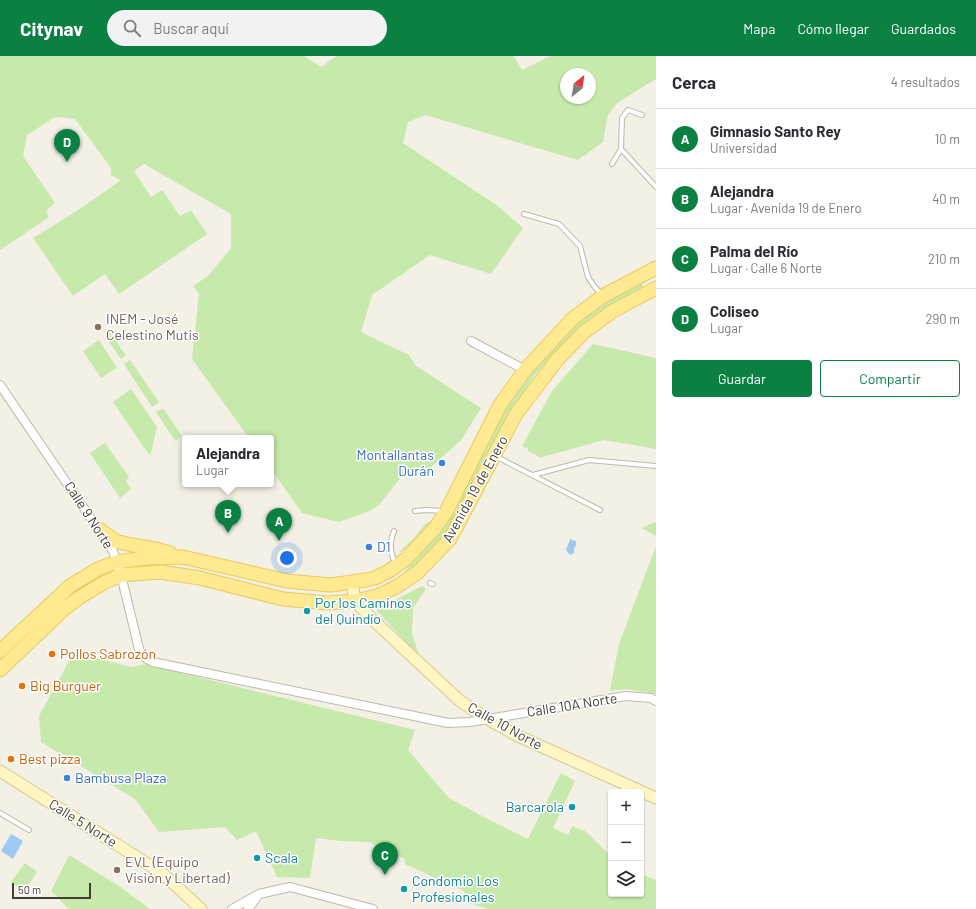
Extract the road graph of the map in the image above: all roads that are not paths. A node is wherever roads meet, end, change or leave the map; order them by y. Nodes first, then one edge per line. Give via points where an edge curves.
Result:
1 (642, 114) dead end
2 (621, 149) junction
3 (612, 164) dead end
4 (656, 187) edge
5 (524, 214) dead end
6 (656, 268) edge
7 (656, 288) edge
8 (603, 296) junction
9 (471, 341) dead end
10 (525, 370) junction
11 (0, 384) edge
12 (495, 456) junction
13 (656, 466) edge
14 (533, 475) junction
15 (600, 510) dead end
16 (415, 511) dead end
17 (446, 512) junction
18 (99, 529) junction
19 (394, 531) dead end
20 (183, 557) junction
21 (116, 562) junction
22 (396, 566) junction
23 (121, 575) junction
24 (352, 582) junction
25 (355, 601) junction
26 (0, 651) edge
27 (147, 659) joint
28 (0, 670) edge
29 (656, 701) edge
30 (488, 719) junction
31 (1, 772) edge
32 (656, 798) edge
33 (0, 813) edge
34 (29, 830) dead end
35 (259, 894) junction
36 (201, 909) edge
37 (232, 909) edge
38 (248, 909) edge
39 (373, 909) edge

1 - 2 lane via 628,110 622,118
2 - 3 lane
2 - 4 lane
5 - 8 lane via 559,224 580,246 588,277
6 - 8 main road, Avenida 19 de Enero
7 - 12 main road, Avenida 19 de Enero via 613,310 584,332 557,360 516,414
8 - 10 main road, Avenida 19 de Enero via 572,318
9 - 10 street
10 - 17 main road, Avenida 19 de Enero via 500,405
11 - 18 street, Calle 9 Norte
12 - 14 lane
12 - 25 main road, Avenida 19 de Enero via 450,539 417,574 377,596
13 - 14 lane via 589,460
14 - 15 lane
16 - 17 lane
17 - 22 main road, Avenida 19 de Enero via 435,528
18 - 20 main road via 115,541
18 - 21 street, Calle 9 Norte via 113,551
19 - 22 lane via 390,546
20 - 21 main road, Avenida 19 de Enero
20 - 24 main road, Avenida 19 de Enero via 287,581 331,584
21 - 23 street, Calle 9 Norte
21 - 26 main road, Avenida 19 de Enero via 98,569 70,586
22 - 24 main road, Avenida 19 de Enero via 375,578
23 - 25 main road, Avenida 19 de Enero via 160,572 200,578 283,599 328,603
23 - 27 street, Calle 9 Norte via 140,653
23 - 28 main road, Avenida 19 de Enero via 64,609
24 - 25 street
25 - 30 street, Calle 10 Norte via 460,701
27 - 30 street, Calle 10A Norte via 448,723
29 - 30 street, Calle 10A Norte via 651,698 626,696
30 - 32 street, Calle 10 Norte via 516,735
31 - 36 street, Calle 5 Norte via 162,873
33 - 34 lane
35 - 37 street
35 - 38 street
35 - 39 street via 290,887

